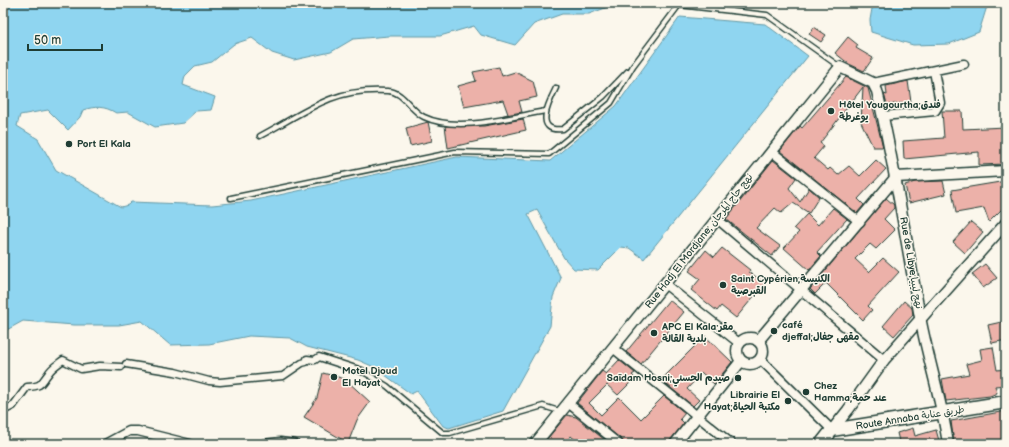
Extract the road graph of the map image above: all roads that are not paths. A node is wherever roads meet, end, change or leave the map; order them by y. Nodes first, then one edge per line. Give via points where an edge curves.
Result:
1 (964, 64) dead end
2 (633, 66) junction
3 (840, 67) junction
4 (934, 71) junction
5 (873, 83) junction
6 (556, 88) dead end
7 (545, 111) junction
8 (883, 116) junction
9 (260, 136) dead end
10 (771, 151) junction
11 (1006, 171) edge
12 (896, 177) junction
13 (231, 198) dead end
14 (716, 218) junction
15 (860, 222) junction
16 (1006, 222) edge
17 (1002, 231) edge
18 (666, 285) junction
19 (801, 288) junction
20 (920, 318) junction
21 (758, 341) junction
22 (739, 343) junction
23 (614, 349) junction
24 (760, 359) junction
25 (884, 360) junction
26 (741, 361) junction
27 (362, 371) joint
28 (1006, 402) edge
29 (568, 403) junction
30 (3, 411) edge
31 (561, 412) junction
32 (944, 414) junction
33 (698, 417) junction
34 (832, 430) junction
35 (105, 444) edge
36 (190, 444) edge
37 (264, 444) edge
38 (295, 444) edge
39 (535, 444) edge
40 (619, 444) edge
41 (676, 444) edge
42 (732, 444) edge
43 (821, 444) edge
44 (948, 444) edge

1 - 4 street
2 - 3 lane via 679,5 767,15
2 - 7 lane via 603,97 563,129 550,128 546,122
2 - 13 lane via 611,103 548,154 455,152
3 - 5 street
3 - 10 street, Rue Hadj El Mordjane; نهج حاج المرجان
4 - 5 street
4 - 8 street via 940,103 935,111
5 - 8 street, Rue de Libye;نهج ليبيا
6 - 7 lane
7 - 9 lane via 476,124 441,122 424,117 390,90 330,99
8 - 12 street, Rue de Libye;نهج ليبيا
10 - 14 street, Rue Hadj El Mordjane; نهج حاج المرجان
10 - 15 street
11 - 12 street
12 - 15 street
12 - 20 street, Rue de Libye;نهج ليبيا
14 - 18 street, Rue Hadj El Mordjane; نهج حاج المرجان
14 - 19 street
15 - 19 street
16 - 17 street
17 - 20 street
18 - 22 street
18 - 23 street, Rue Hadj El Mordjane; نهج حاج المرجان
19 - 21 street
19 - 25 street
20 - 25 street
20 - 32 street, Rue de Libye;نهج ليبيا
21 - 22 street via 750,338
21 - 24 street via 762,347
22 - 26 street via 736,350
23 - 29 street, Rue Hadj El Mordjane; نهج حاج المرجان
23 - 33 street
24 - 26 street via 753,364
24 - 34 street
25 - 34 street
26 - 33 street
27 - 30 street via 319,357 315,360 307,359 283,376 220,382 176,372 124,365 82,368 62,360 47,374 42,384 27,387 13,406
27 - 31 lane via 387,386 443,433 543,406
28 - 32 main road, Route Annaba طريق عنابة
29 - 31 street, Rue Hadj El Mordjane; نهج حاج المرجان
29 - 40 street
31 - 39 street, Rue Hadj El Mordjane; نهج حاج المرجان
32 - 34 main road, Route Annaba طريق عنابة
32 - 44 street, Rue de Libye;نهج ليبيا
33 - 41 street
33 - 42 street
34 - 43 main road
35 - 36 street via 129,431
37 - 38 street

